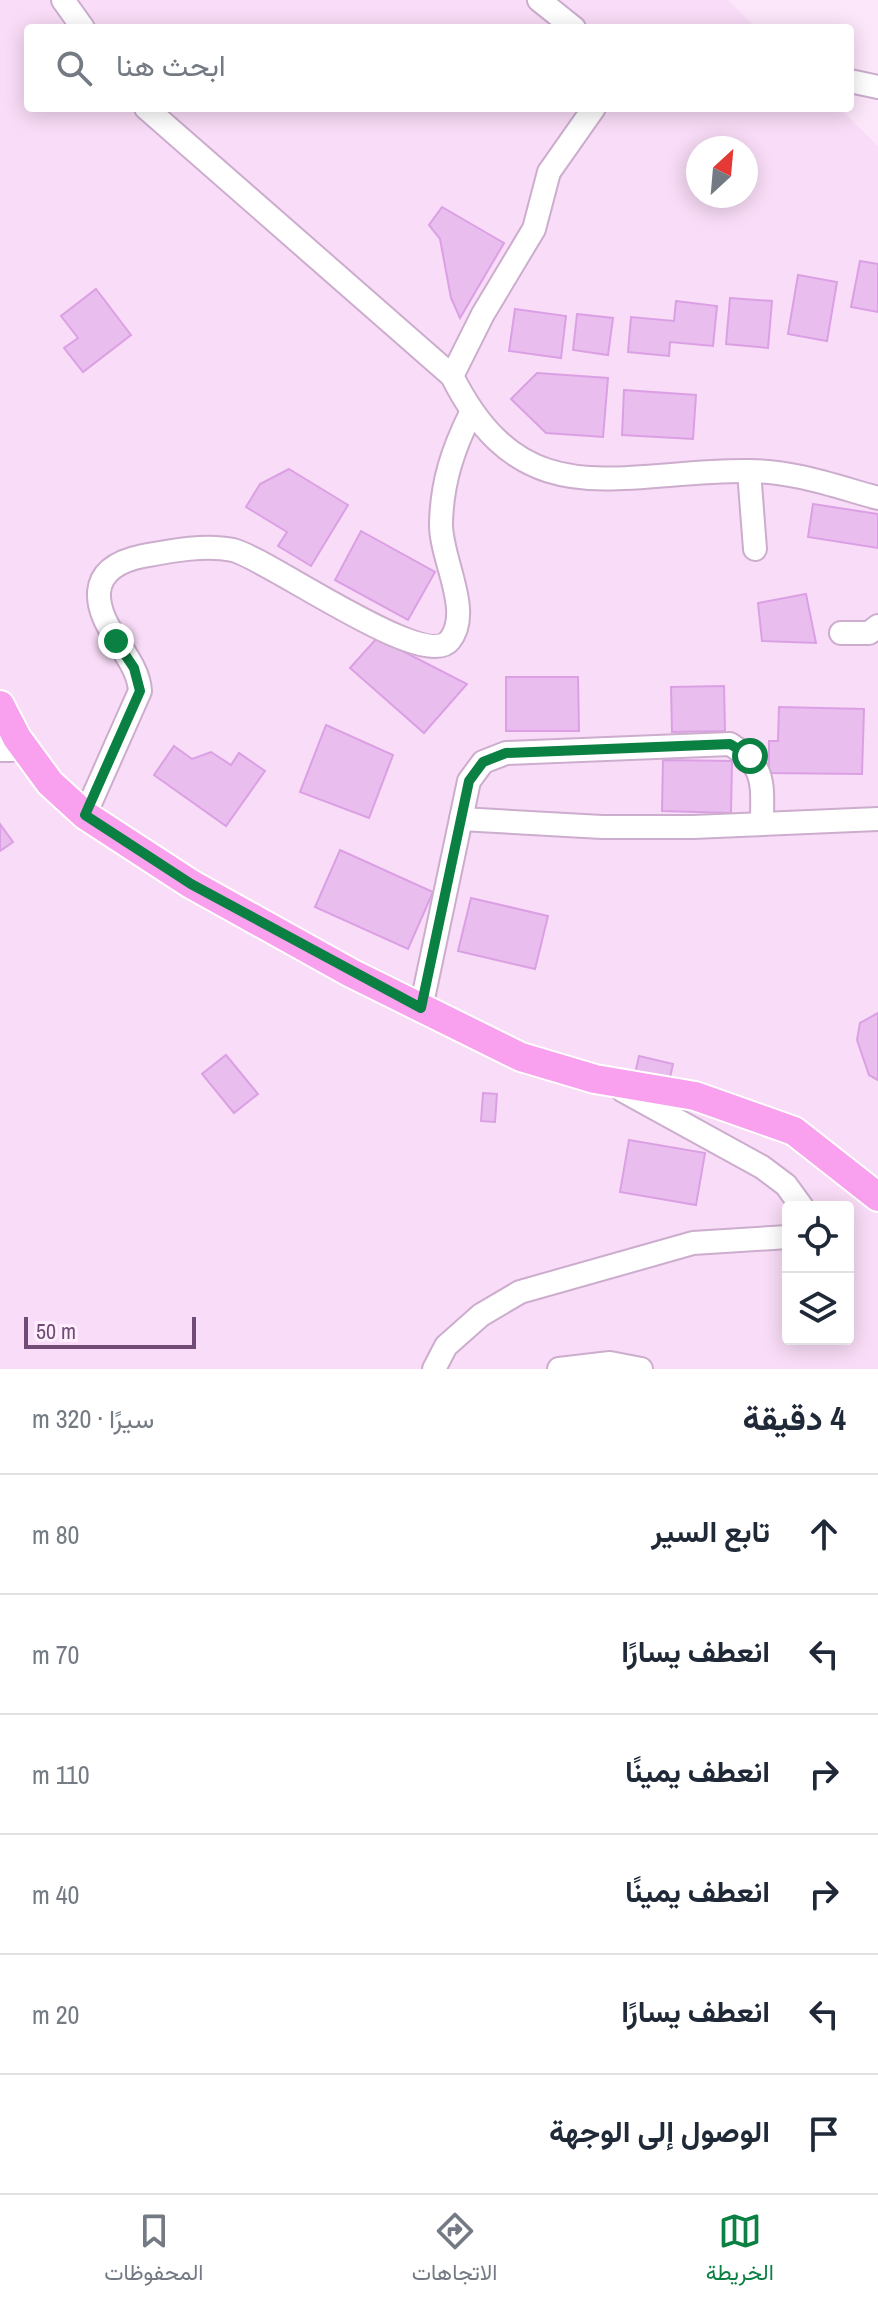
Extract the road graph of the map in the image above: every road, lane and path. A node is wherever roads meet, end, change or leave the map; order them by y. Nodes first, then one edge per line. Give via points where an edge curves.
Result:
1 (63, 0) edge
2 (539, 0) edge
3 (80, 24) edge
4 (569, 24) edge
5 (854, 82) edge
6 (878, 87) edge
7 (151, 112) edge
8 (591, 112) edge
9 (452, 376) junction
10 (471, 413) junction
11 (749, 471) junction
12 (878, 498) edge
13 (755, 549) dead end
14 (878, 626) edge
15 (841, 633) dead end
16 (0, 705) edge
17 (8, 744) edge
18 (85, 815) junction
19 (461, 819) junction
20 (878, 819) edge
21 (762, 824) junction
22 (421, 1008) junction
23 (595, 1079) junction
24 (878, 1197) edge
25 (798, 1201) edge
26 (782, 1237) edge
27 (434, 1369) edge
28 (559, 1369) edge
29 (641, 1369) edge

1 - 3 street
2 - 4 street
5 - 6 street
7 - 9 street
8 - 9 street via 549,172 534,229
9 - 10 street
10 - 11 street via 513,454 569,478 603,481
10 - 18 street via 449,459 443,499 441,546 459,614 450,641 441,647 397,637 288,575 231,550 153,554 111,569 99,592 102,606 140,691
11 - 12 street via 799,474
11 - 13 street
14 - 15 street via 869,633
16 - 17 main road
17 - 18 main road
18 - 22 main road via 191,884
19 - 21 street via 602,827
19 - 21 street via 469,781 483,762 506,753 730,744 750,756 762,776
19 - 22 street
20 - 21 street
22 - 23 main road via 521,1057
23 - 24 main road via 695,1096 763,1117 794,1131
23 - 25 street via 632,1093 762,1167
26 - 27 street via 693,1243 520,1292 458,1335
28 - 29 street via 610,1363

